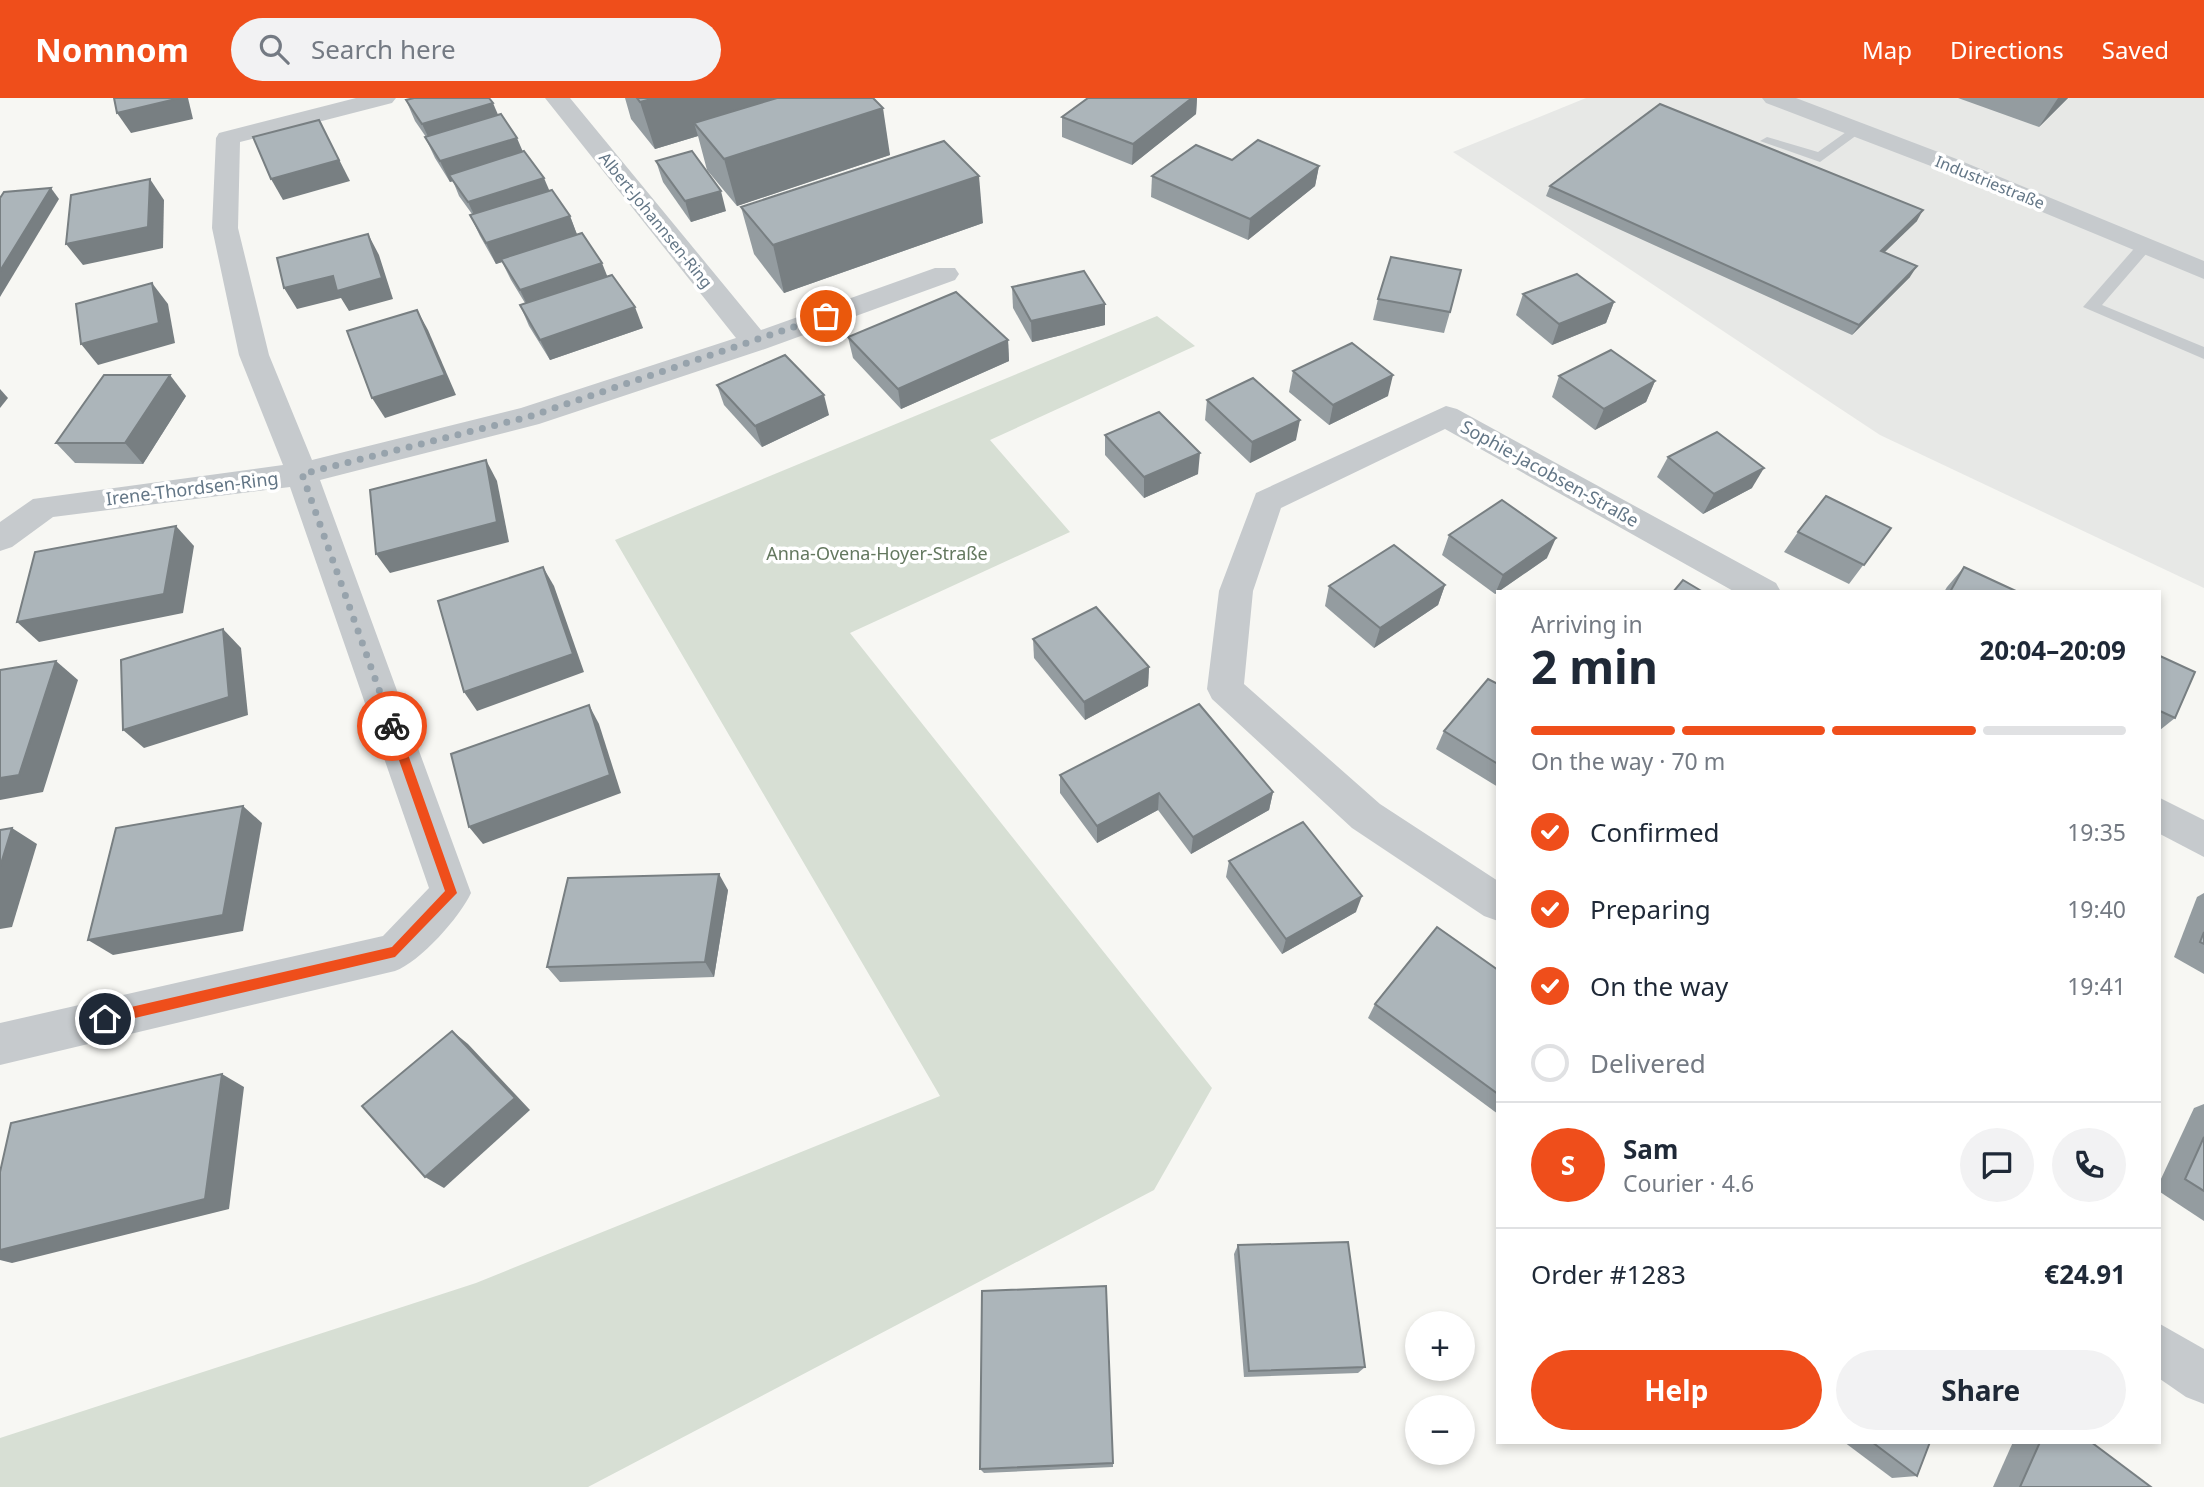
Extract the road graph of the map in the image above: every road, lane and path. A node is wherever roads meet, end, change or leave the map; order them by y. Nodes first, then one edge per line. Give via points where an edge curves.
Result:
1 (384, 98) edge
2 (557, 98) edge
3 (1774, 98) edge
4 (1856, 129) junction
5 (1768, 141) dead end
6 (2145, 246) junction
7 (2204, 271) edge
8 (945, 274) dead end
9 (755, 342) junction
10 (2204, 353) edge
11 (302, 474) junction
12 (0, 539) edge
13 (1760, 590) edge
14 (2161, 816) edge
15 (2204, 840) edge
16 (1496, 901) edge
17 (0, 1044) edge
18 (2161, 1350) edge
19 (2204, 1379) edge

1 - 11 street via 228,138 225,228 254,355
2 - 9 street, Albert-Johannsen-Ring
3 - 4 street, Industriestraße
4 - 5 lane via 1820,158
4 - 6 street, Industriestraße
6 - 7 street, Industriestraße
6 - 10 lane via 2091,307
8 - 9 street
9 - 11 street via 528,417
11 - 12 street, Irene-Thordsen-Ring via 45,507
11 - 17 street, Irene-Thordsen-Ring via 452,893 395,952
13 - 16 street, Sophie-Jacobsen-Straße via 1446,416 1268,501 1236,590 1225,689 1366,816
14 - 15 street
18 - 19 street

